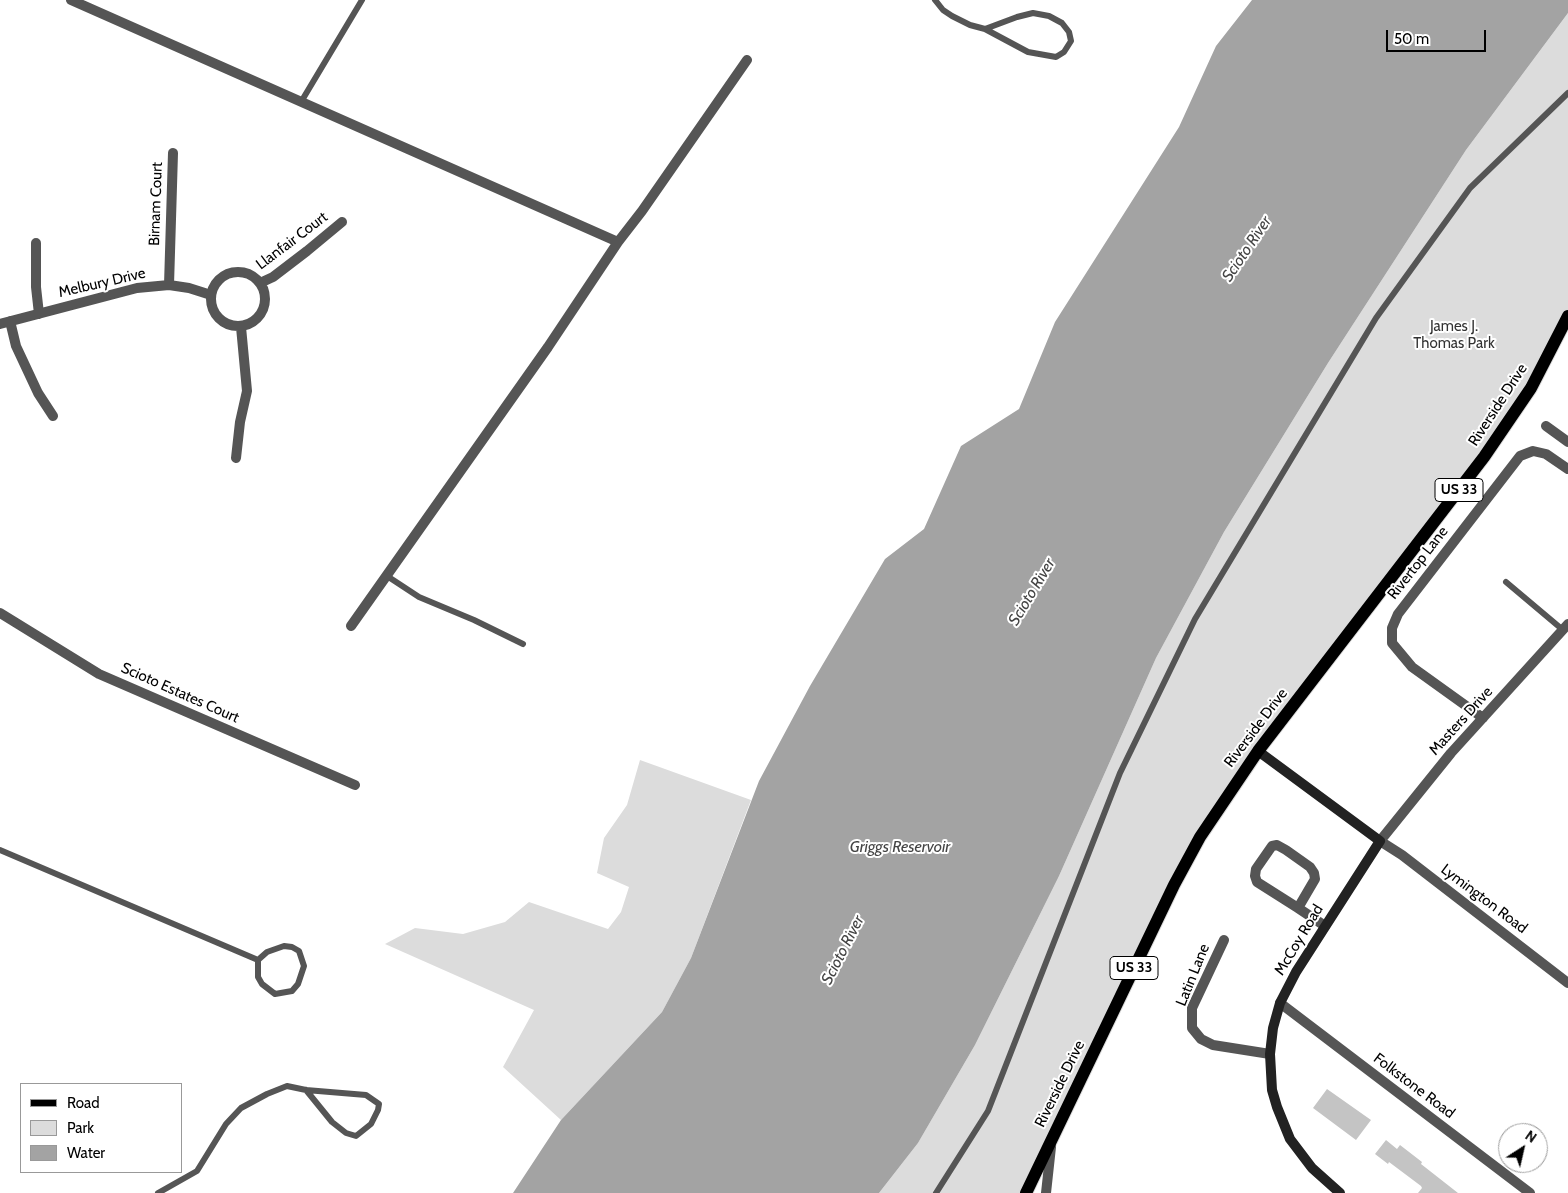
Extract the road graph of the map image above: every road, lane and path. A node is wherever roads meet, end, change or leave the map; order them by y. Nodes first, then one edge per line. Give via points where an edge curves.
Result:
1 (71, 0) edge
2 (362, 0) edge
3 (935, 0) edge
4 (985, 29) junction
5 (747, 60) dead end
6 (1568, 93) edge
7 (301, 102) junction
8 (173, 153) dead end
9 (342, 222) dead end
10 (618, 242) junction
11 (36, 243) dead end
12 (260, 283) junction
13 (169, 285) junction
14 (212, 295) junction
15 (39, 314) junction
16 (1568, 316) edge
17 (5, 322) edge
18 (242, 327) junction
19 (53, 416) dead end
20 (1546, 426) dead end
21 (1568, 442) edge
22 (236, 458) dead end
23 (1568, 470) edge
24 (387, 576) junction
25 (1506, 582) dead end
26 (0, 613) edge
27 (352, 626) dead end
28 (1566, 626) edge
29 (523, 644) dead end
30 (1483, 718) junction
31 (1258, 751) junction
32 (355, 786) dead end
33 (1380, 841) junction
34 (0, 850) edge
35 (1298, 908) junction
36 (1324, 926) junction
37 (1224, 940) dead end
38 (258, 960) junction
39 (1568, 983) edge
40 (1280, 1003) junction
41 (1270, 1054) junction
42 (306, 1090) junction
43 (1051, 1140) junction
44 (158, 1193) edge
45 (936, 1193) edge
46 (1026, 1193) edge
47 (1046, 1193) edge
48 (1340, 1193) edge
49 (1530, 1193) edge

1 - 7 street
2 - 7 lane
3 - 4 lane via 952,16
4 - 4 lane via 1033,13 1062,23 1071,42 1056,57 1040,55 1021,49
5 - 10 street
6 - 45 lane via 1470,188 1376,318 1195,619 1120,773 988,1111
7 - 10 street
8 - 13 street, Birnam Court
9 - 12 street, Llanfair Court via 273,277
10 - 24 street
11 - 15 street
12 - 14 street via 248,274 232,273 219,281
12 - 18 street via 266,299 261,314
13 - 14 street, Melbury Drive
13 - 15 street, Melbury Drive via 138,288
14 - 18 street via 211,303 219,318
15 - 17 street, Melbury Drive
16 - 31 main road, Riverside Drive / US 33 via 1531,388 1484,457
17 - 19 street via 38,393
18 - 22 street via 247,391
20 - 21 street
23 - 30 street, Rivertop Lane via 1546,454 1533,451 1520,456 1403,607 1392,628 1392,643 1412,667
24 - 27 street
24 - 29 lane via 419,597
25 - 28 lane
26 - 32 street, Scioto Estates Court via 98,674
28 - 30 street, Masters Drive
30 - 33 street, Masters Drive
31 - 33 main road
31 - 43 main road, Riverside Drive / US 33 via 1200,837 1174,884
33 - 36 main road, McCoy Road
33 - 39 street, Lymington Road
34 - 38 lane
35 - 35 street via 1258,882 1255,876 1256,869 1272,846 1286,850 1314,873 1315,879
35 - 36 street
36 - 40 main road, McCoy Road
37 - 41 street, Latin Lane via 1192,1008 1192,1028 1201,1039 1213,1045
38 - 38 lane via 258,977 275,994 292,991 298,984 304,966 298,951 292,946 276,948
40 - 41 main road, McCoy Road via 1272,1028
40 - 49 street, Folkstone Road
41 - 48 main road, McCoy Road via 1272,1090 1290,1139 1312,1168
42 - 42 lane via 366,1095 378,1104 378,1110 371,1124 356,1136 351,1135 332,1122
42 - 44 lane via 287,1086 241,1108 226,1124 197,1170
43 - 46 main road, Riverside Drive / US 33
43 - 47 street

